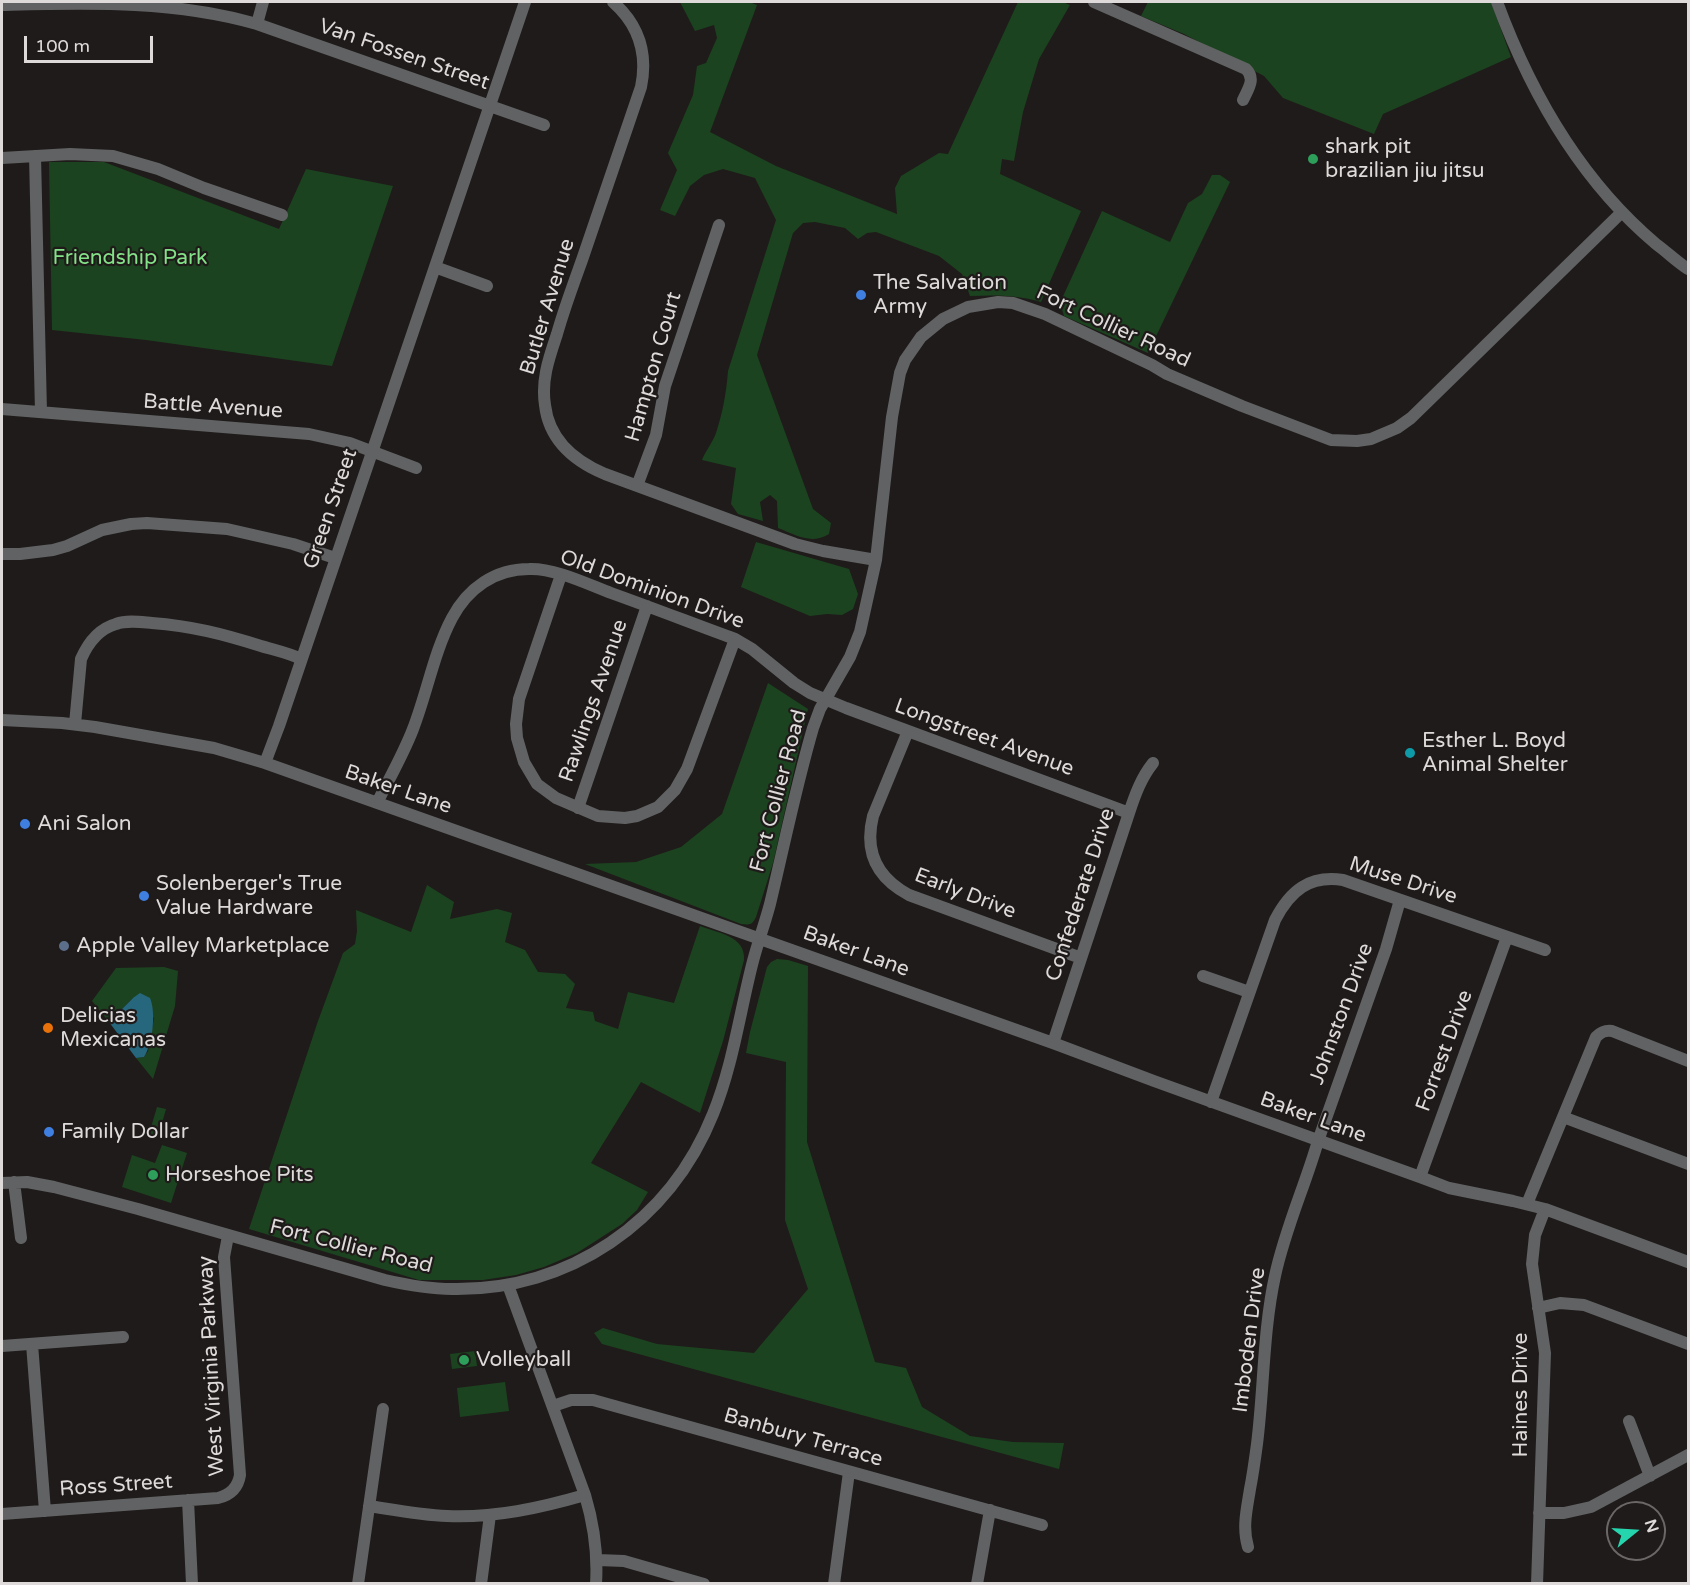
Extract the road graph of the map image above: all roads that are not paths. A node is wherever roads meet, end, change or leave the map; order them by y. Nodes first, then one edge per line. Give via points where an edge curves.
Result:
1 (263, 2) edge
2 (525, 2) edge
3 (613, 2) edge
4 (1094, 2) edge
5 (1497, 2) edge
6 (2, 5) edge
7 (257, 24) junction
8 (1243, 100) dead end
9 (490, 105) junction
10 (544, 125) dead end
11 (35, 156) junction
12 (2, 158) edge
13 (1622, 212) junction
14 (282, 215) dead end
15 (719, 225) dead end
16 (435, 267) junction
17 (1689, 269) edge
18 (487, 286) dead end
19 (2, 409) edge
20 (42, 412) junction
21 (372, 451) junction
22 (416, 468) dead end
23 (637, 486) junction
24 (2, 554) edge
25 (335, 558) junction
26 (876, 560) junction
27 (561, 575) junction
28 (647, 606) junction
29 (735, 639) junction
30 (301, 659) junction
31 (825, 699) junction
32 (2, 720) edge
33 (75, 724) junction
34 (908, 731) junction
35 (265, 763) junction
36 (1153, 763) dead end
37 (377, 803) junction
38 (578, 808) junction
39 (1129, 813) junction
40 (1400, 900) junction
41 (1507, 937) junction
42 (759, 938) junction
43 (1545, 950) dead end
44 (1081, 958) junction
45 (1203, 976) dead end
46 (1249, 992) junction
47 (1053, 1043) junction
48 (1689, 1061) edge
49 (1211, 1102) junction
50 (1563, 1117) junction
51 (1318, 1141) junction
52 (1689, 1164) edge
53 (1420, 1177) junction
54 (8, 1183) edge
55 (1527, 1204) junction
56 (1545, 1209) junction
57 (228, 1236) junction
58 (21, 1238) dead end
59 (1689, 1262) edge
60 (508, 1285) junction
61 (1538, 1308) junction
62 (123, 1337) dead end
63 (32, 1344) junction
64 (1689, 1344) edge
65 (2, 1346) edge
66 (553, 1406) junction
67 (383, 1409) dead end
68 (1629, 1422) dead end
69 (1689, 1455) edge
70 (849, 1472) junction
71 (1650, 1476) junction
72 (232, 1492) joint
73 (585, 1495) junction
74 (188, 1500) junction
75 (369, 1506) junction
76 (990, 1510) junction
77 (45, 1511) junction
78 (1539, 1513) junction
79 (2, 1514) edge
80 (490, 1515) junction
81 (1042, 1525) dead end
82 (1248, 1548) dead end
83 (597, 1560) junction
84 (192, 1584) edge
85 (358, 1584) edge
86 (481, 1584) edge
87 (596, 1584) edge
88 (704, 1584) edge
89 (834, 1584) edge
90 (977, 1584) edge
91 (1537, 1584) edge

1 - 7 street
2 - 9 street, Green Street
3 - 23 street, Butler Avenue via 625,13 639,37 644,75 546,366 543,393 551,427 566,450 589,467
4 - 8 street via 1246,69 1251,82
5 - 13 street via 1529,78 1571,151
6 - 7 street, Van Fossen Street via 151,3 211,11
7 - 9 street, Van Fossen Street
9 - 10 street, Van Fossen Street
9 - 16 street, Green Street
11 - 12 street
11 - 14 street via 113,156
11 - 20 street
13 - 17 street
13 - 26 street, Fort Collier Road via 1411,418 1384,434 1357,441 1331,440 1242,406 1019,305 998,302 955,312 921,337 900,373
15 - 23 street, Hampton Court via 664,386 656,435
16 - 18 street
16 - 21 street, Green Street
19 - 20 street, Battle Avenue
20 - 21 street, Battle Avenue via 304,433
21 - 22 street, Battle Avenue
21 - 25 street, Green Street
23 - 26 street, Butler Avenue via 795,544
24 - 25 street via 53,550 102,530 147,523 227,529
25 - 30 street, Green Street
26 - 31 street, Fort Collier Road via 860,632
27 - 28 street, Old Dominion Drive
27 - 37 street, Old Dominion Drive via 530,569 504,572 481,584 462,602 445,633 406,746
27 - 38 street via 519,699 517,731 520,752 537,784
28 - 29 street, Old Dominion Drive
28 - 38 street, Rawlings Avenue
29 - 31 street, Old Dominion Drive via 794,683
29 - 38 street via 687,769 668,798 658,807 625,818 598,816
30 - 33 street via 201,629 141,622 115,624 96,635 81,659
30 - 35 street, Green Street
31 - 34 street, Longstreet Avenue
31 - 42 street, Fort Collier Road via 808,745
32 - 33 street, Baker Lane
33 - 35 street, Baker Lane via 198,744
34 - 39 street, Longstreet Avenue
34 - 44 street, Early Drive via 870,826 871,851 882,874 909,895
35 - 37 street, Baker Lane
36 - 39 street, Confederate Drive via 1138,786
37 - 42 street, Baker Lane
39 - 44 street, Confederate Drive
40 - 41 street, Muse Drive
40 - 46 street, Muse Drive via 1343,880 1303,886 1288,899 1275,920
40 - 51 street, Johnston Drive
41 - 43 street, Muse Drive
41 - 53 street, Forrest Drive
42 - 47 street, Baker Lane
42 - 60 street, Fort Collier Road via 716,1107 700,1143 676,1180 643,1218 604,1248 564,1268
44 - 47 street, Confederate Drive
45 - 46 street
46 - 49 street, Muse Drive
47 - 49 street, Baker Lane
48 - 50 street via 1612,1031 1603,1032 1596,1037
49 - 51 street, Baker Lane
50 - 52 street
50 - 55 street
51 - 53 street, Baker Lane
51 - 82 street, Imboden Drive via 1282,1247 1270,1299 1260,1421 1245,1519
53 - 55 street, Baker Lane via 1449,1188
54 - 57 street, Fort Collier Road via 54,1186
54 - 58 street
55 - 56 street, Baker Lane
56 - 59 street, Baker Lane
56 - 61 street, Haines Drive via 1533,1250
57 - 60 street, Fort Collier Road via 410,1285 452,1289
57 - 72 street, West Virginia Parkway via 224,1257 240,1475
60 - 66 street
61 - 64 street via 1560,1303 1584,1305
61 - 78 street, Haines Drive via 1545,1353
62 - 63 street
63 - 65 street
63 - 77 street
66 - 70 street, Banbury Terrace via 571,1400 592,1400
66 - 73 street
67 - 75 street
68 - 71 street
69 - 71 street
70 - 76 street, Banbury Terrace
70 - 89 street
71 - 78 street via 1591,1507
72 - 74 street, Ross Street via 225,1497
73 - 80 street via 535,1509
73 - 83 street
74 - 77 street, Ross Street
74 - 84 street
75 - 80 street via 429,1515
75 - 85 street
76 - 81 street, Banbury Terrace
76 - 90 street
77 - 79 street, Ross Street
78 - 91 street, Haines Drive
80 - 86 street
83 - 87 street
83 - 88 street via 624,1561

